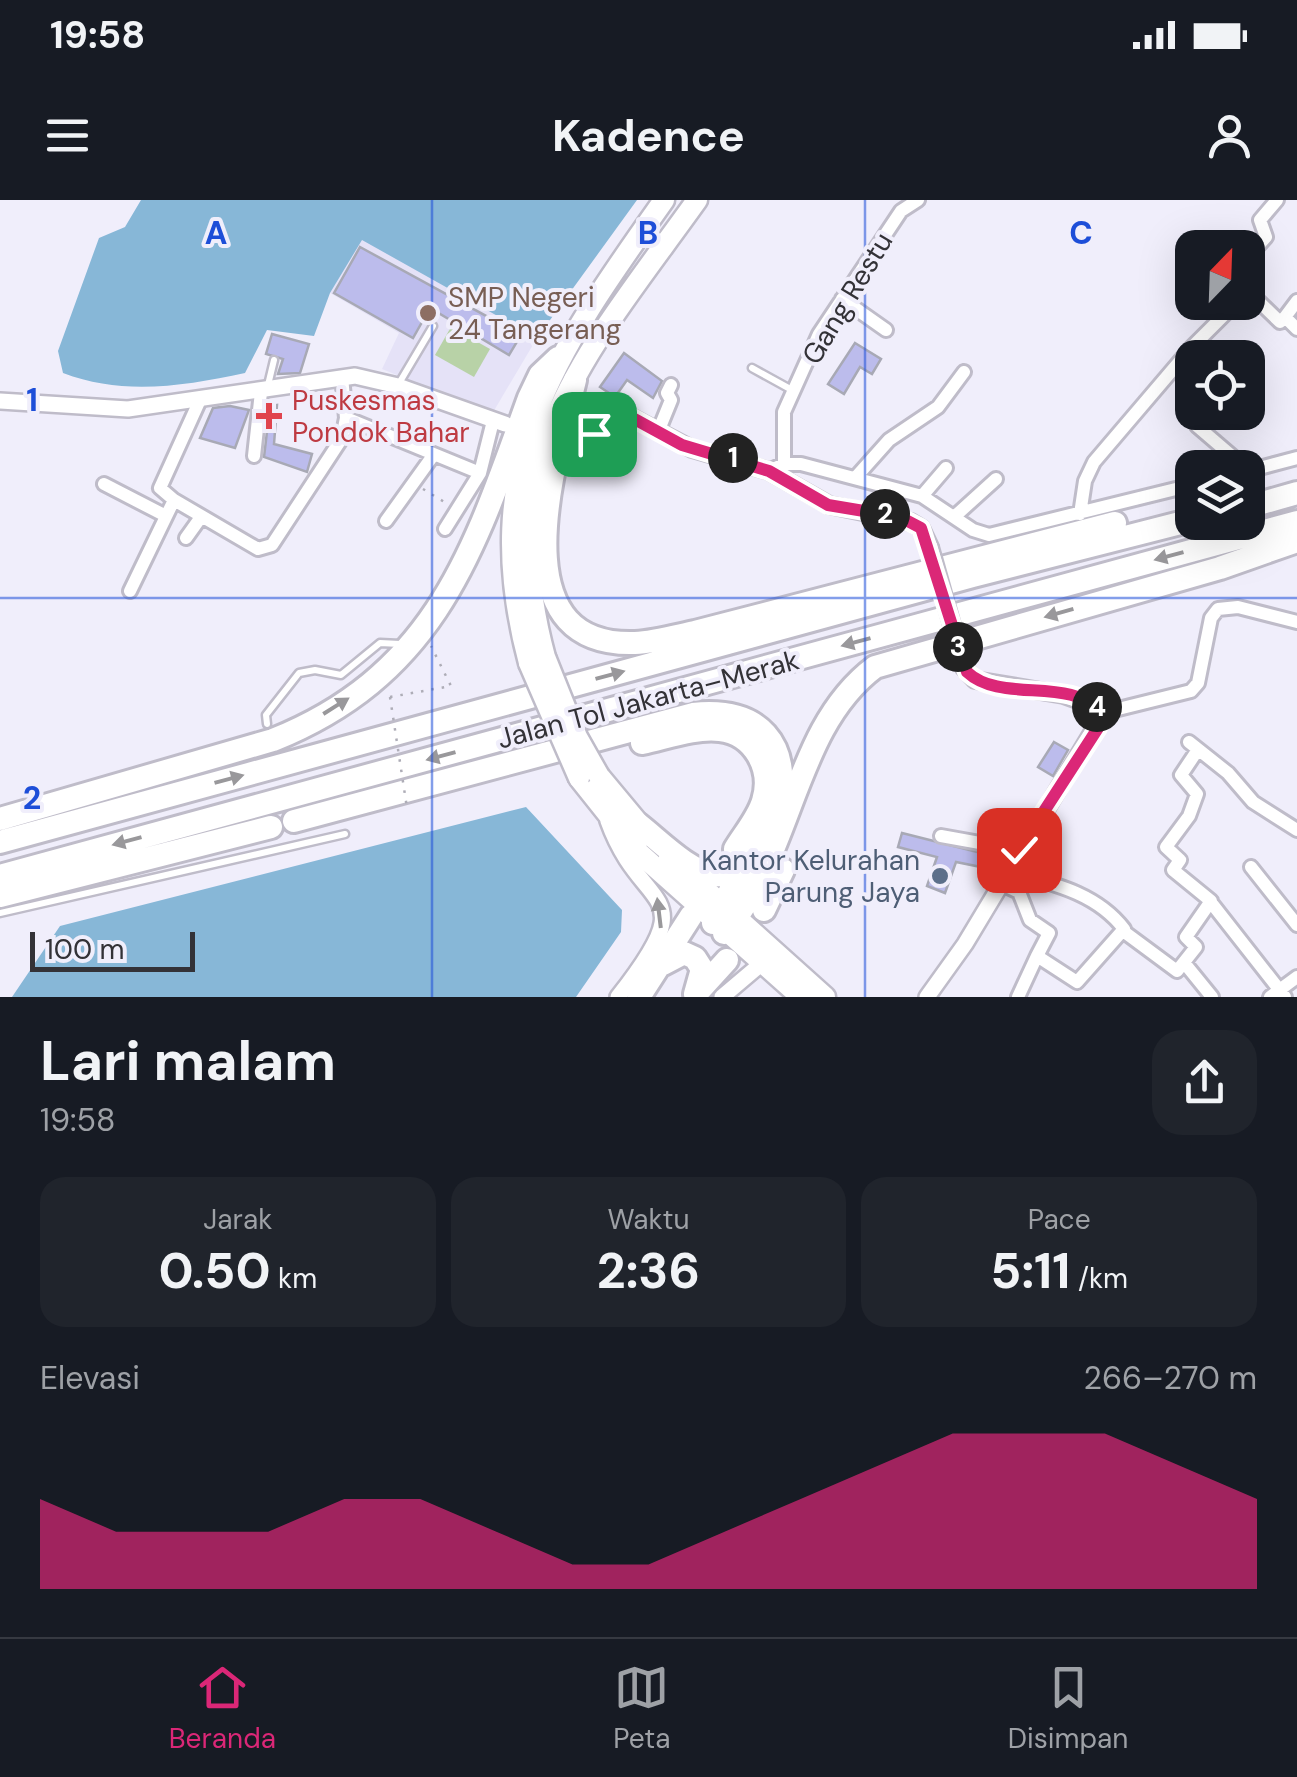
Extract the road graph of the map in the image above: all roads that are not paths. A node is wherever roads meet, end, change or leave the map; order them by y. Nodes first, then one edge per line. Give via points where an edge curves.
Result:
1 (664, 200) edge
2 (697, 200) edge
3 (918, 200) edge
4 (1276, 200) edge
5 (1262, 230) edge
6 (842, 299) junction
7 (1297, 302) edge
8 (1265, 308) edge
9 (1286, 317) junction
10 (1219, 320) edge
11 (433, 326) dead end
12 (1297, 328) edge
13 (886, 330) dead end
14 (558, 358) junction
15 (274, 360) dead end
16 (752, 368) dead end
17 (964, 372) dead end
18 (342, 378) junction
19 (575, 380) junction
20 (671, 385) dead end
21 (398, 386) junction
22 (793, 390) junction
23 (264, 392) junction
24 (0, 401) edge
25 (198, 402) junction
26 (346, 418) junction
27 (499, 422) joint
28 (1203, 430) edge
29 (658, 432) junction
30 (574, 441) dead end
31 (1226, 450) edge
32 (254, 456) dead end
33 (432, 456) junction
34 (1297, 458) edge
35 (1265, 465) edge
36 (776, 467) junction
37 (946, 468) dead end
38 (480, 473) junction
39 (856, 477) junction
40 (996, 480) dead end
41 (104, 484) dead end
42 (1175, 489) edge
43 (1297, 494) edge
44 (922, 496) junction
45 (174, 500) junction
46 (1265, 502) edge
47 (1080, 514) junction
48 (166, 516) junction
49 (201, 517) junction
50 (1175, 517) edge
51 (954, 518) junction
52 (386, 521) dead end
53 (1175, 522) edge
54 (1297, 522) edge
55 (445, 530) dead end
56 (186, 538) dead end
57 (1297, 541) edge
58 (973, 576) junction
59 (130, 591) dead end
60 (790, 605) junction
61 (1297, 622) edge
62 (416, 639) junction
63 (537, 660) junction
64 (1102, 712) junction
65 (832, 715) junction
66 (267, 724) dead end
67 (589, 777) junction
68 (607, 817) junction
69 (0, 819) edge
70 (638, 824) junction
71 (1297, 830) edge
72 (345, 834) dead end
73 (941, 836) dead end
74 (0, 842) edge
75 (1019, 850) junction
76 (739, 858) junction
77 (1251, 867) dead end
78 (0, 876) edge
79 (1004, 877) junction
80 (0, 896) edge
81 (1212, 905) dead end
82 (764, 910) dead end
83 (0, 913) edge
84 (717, 920) junction
85 (1297, 925) edge
86 (1123, 931) junction
87 (1037, 956) junction
88 (727, 960) dead end
89 (663, 964) junction
90 (761, 964) junction
91 (1186, 964) dead end
92 (1297, 977) edge
93 (1278, 994) edge
94 (693, 995) edge
95 (618, 997) edge
96 (639, 997) edge
97 (722, 997) edge
98 (801, 997) edge
99 (825, 997) edge
100 (928, 997) edge
101 (1018, 997) edge
102 (1212, 997) edge

1 - 14 main road
2 - 19 main road
3 - 6 street, Gang Restu via 901,210
4 - 5 street via 1259,222
6 - 13 street
6 - 22 street, Gang Restu
7 - 9 street
8 - 9 street via 1280,322
9 - 12 street
10 - 47 street via 1094,462
11 - 21 lane
14 - 62 highway via 529,398 460,577
14 - 63 main road via 528,439 512,516 512,581
15 - 23 lane
16 - 22 lane
17 - 39 street via 938,408 894,436
18 - 21 street
18 - 23 street
18 - 26 street
19 - 60 highway via 544,541 548,582 562,612 598,638 636,643
19 - 63 main road via 548,427 528,524
20 - 29 street
21 - 27 street
22 - 36 street, Gang Restu
23 - 25 street
23 - 32 street
24 - 25 street via 113,409
25 - 45 street via 160,488
26 - 33 street
26 - 49 street via 333,457 272,545 258,550
27 - 38 street
28 - 31 street
29 - 30 street via 610,410 590,438
29 - 36 street via 692,449
33 - 38 street
33 - 52 street
34 - 35 street
36 - 39 street
36 - 64 street, bridge via 828,505 921,528 964,668 975,680 1064,695
37 - 44 street
38 - 55 street
39 - 44 street
40 - 51 street
41 - 48 street
42 - 47 street
43 - 46 highway
44 - 51 street
45 - 48 street
45 - 49 street
47 - 51 street via 989,535
48 - 59 street
49 - 56 street
50 - 60 highway via 1147,516 1039,540
53 - 58 highway, Jalan Tol Jakarta–Merak
54 -> 78 highway, Jalan Tol Jakarta–Merak
57 -> 65 highway via 894,660 852,685
58 - 60 highway
74 -> 58 highway, Jalan Tol Jakarta–Merak
61 - 64 street via 1218,609 1195,688
62 - 66 lane via 380,643 341,675 299,672 266,715
69 -> 62 highway via 299,730 368,686
63 - 67 main road, bridge
64 - 75 street
65 - 82 highway via 830,740
65 - 84 highway via 762,882
67 - 68 main road
67 - 70 main road
68 - 84 main road
95 -> 68 street via 658,940 662,910
70 - 76 highway via 707,873 728,875
70 - 84 main road
71 - 86 street via 1253,802 1193,746 1180,775 1197,794 1166,847 1180,860 1173,870 1212,901 1186,937 1196,947 1176,971
72 - 83 lane
73 - 75 street
75 - 79 street
76 - 80 highway via 766,777 751,744 732,732 707,730 454,779
76 - 84 highway
77 - 85 street
79 - 86 street via 1074,891 1113,915
79 - 87 street via 1030,920 1049,932
79 - 100 street
81 - 93 street
84 - 89 highway
84 - 90 main road
84 - 99 main road
86 - 87 street via 1077,982
87 - 101 street
88 - 94 highway
89 - 94 highway via 684,953 696,958 702,969
89 - 96 highway
90 - 97 street
90 - 98 main road
91 - 102 street
92 - 93 street

